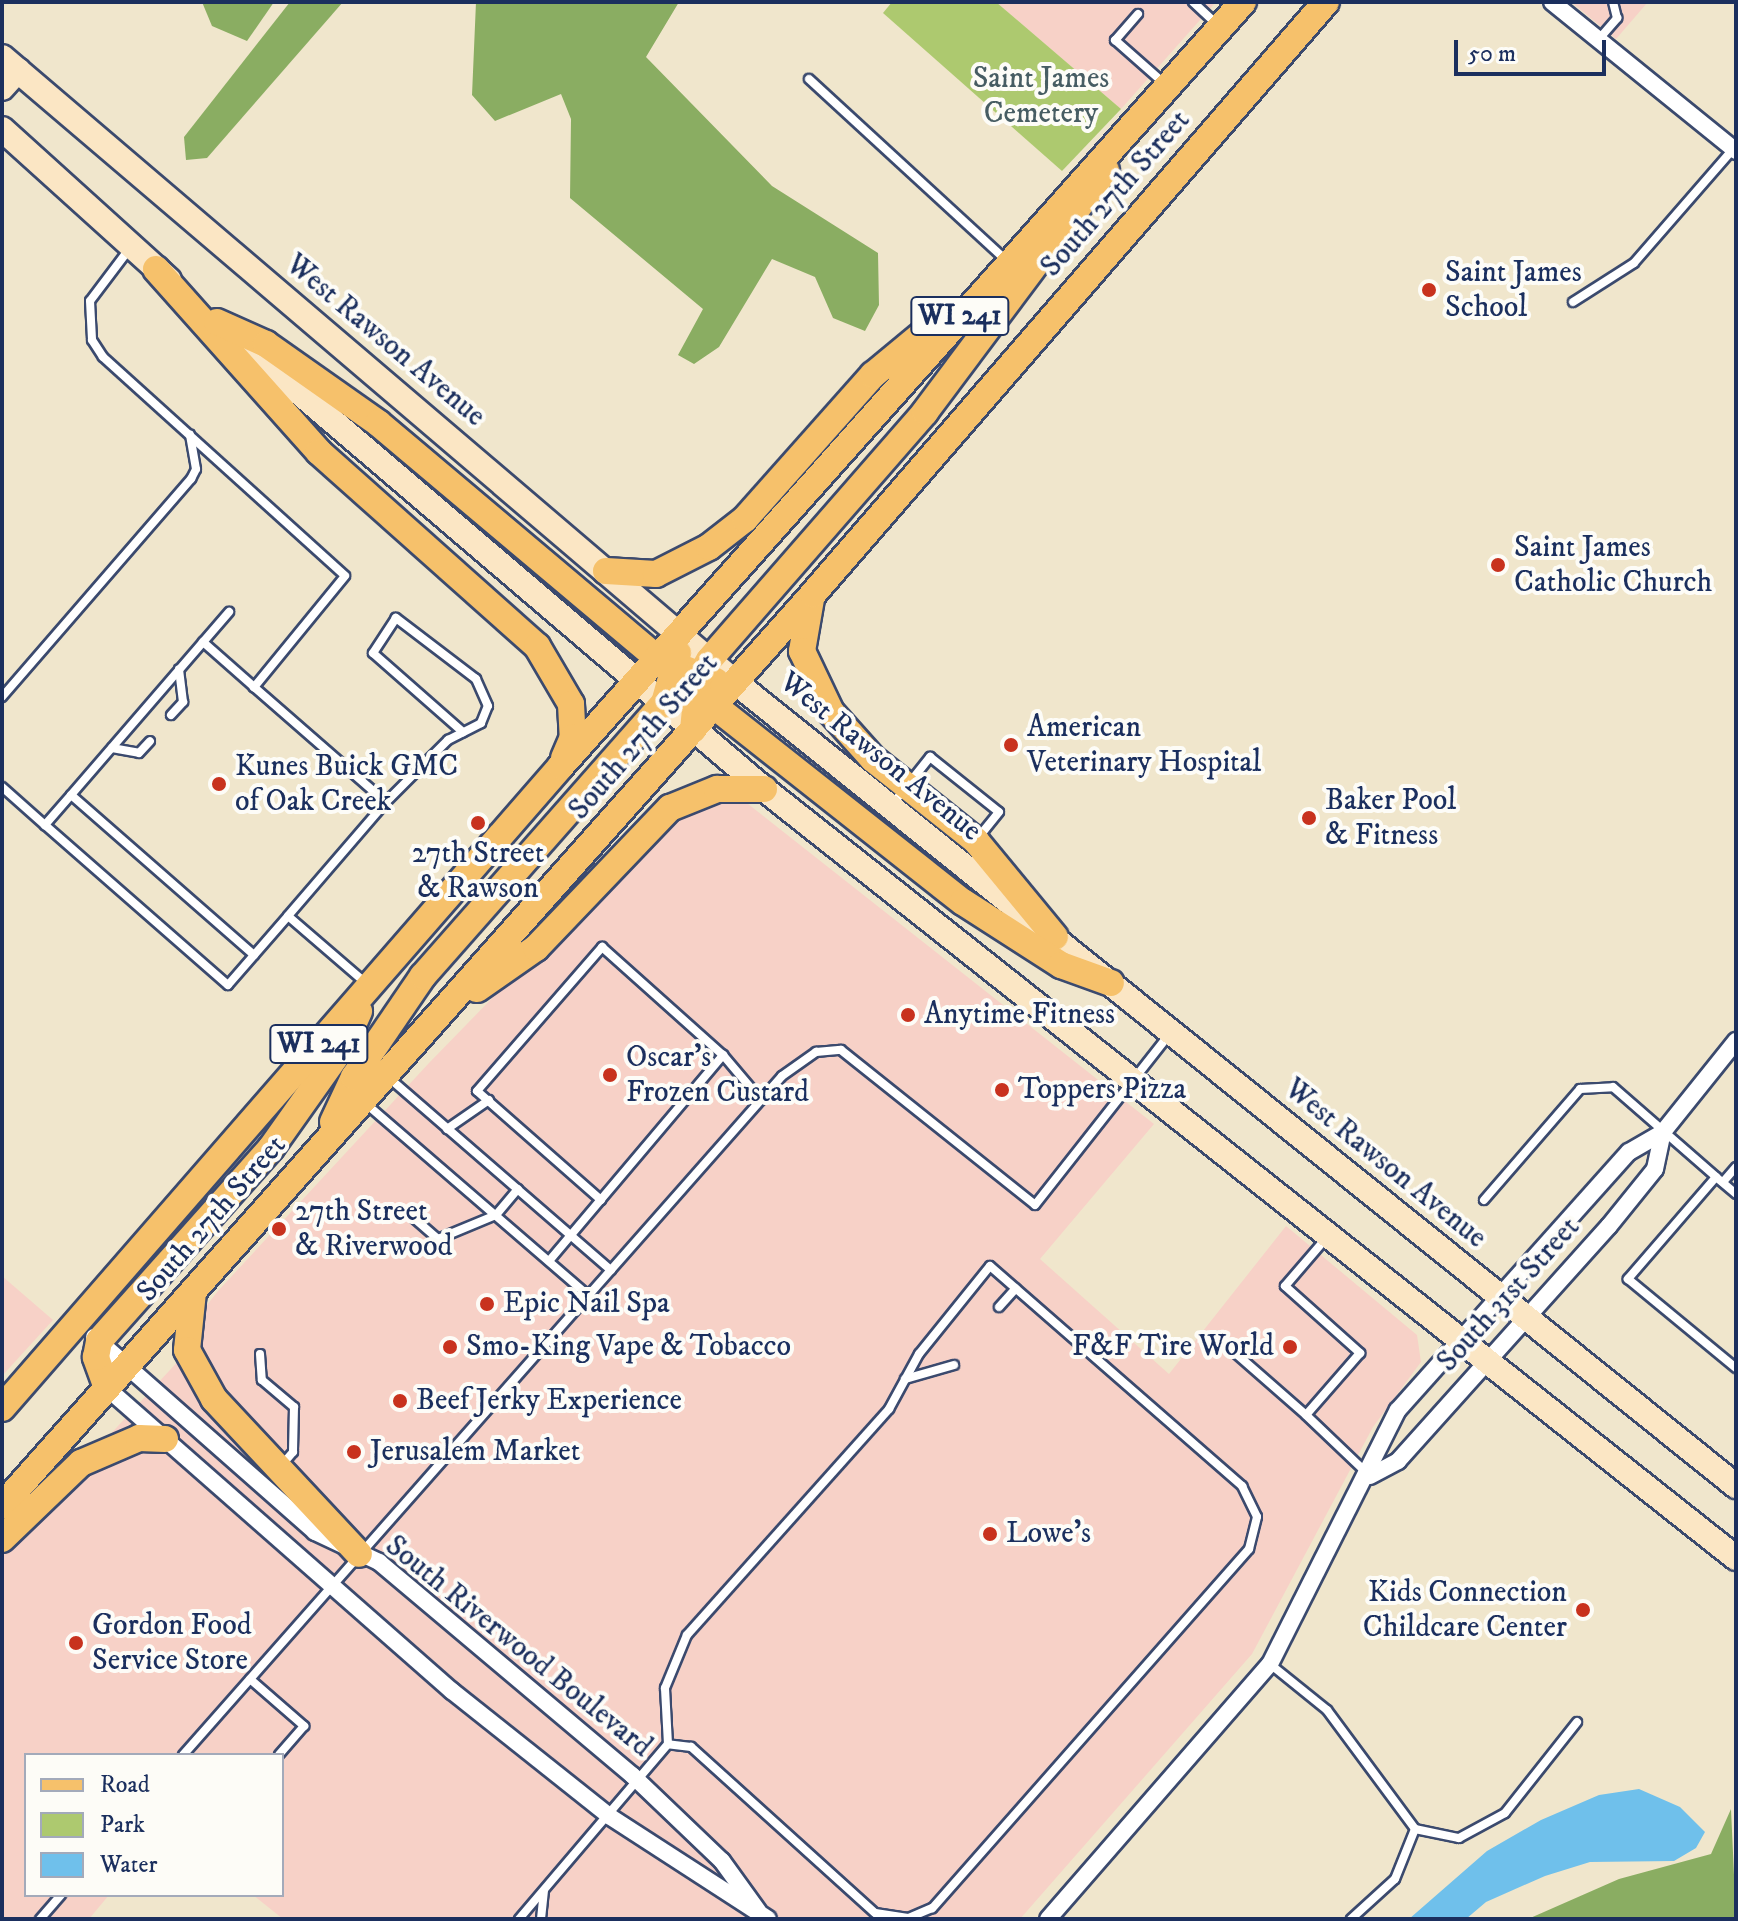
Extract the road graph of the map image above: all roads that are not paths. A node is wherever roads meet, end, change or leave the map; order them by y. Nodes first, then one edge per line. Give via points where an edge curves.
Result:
1 (1193, 2) edge
2 (1243, 2) edge
3 (1326, 2) edge
4 (1552, 2) edge
5 (1613, 2) edge
6 (1138, 14) dead end
7 (1221, 27) junction
8 (1598, 40) junction
9 (7, 72) edge
10 (809, 79) dead end
11 (1168, 86) junction
12 (2, 129) edge
13 (1127, 132) junction
14 (1735, 150) edge
15 (131, 247) junction
16 (1008, 262) junction
17 (156, 269) junction
18 (1573, 302) dead end
19 (217, 322) junction
20 (190, 434) junction
21 (606, 571) junction
22 (813, 594) junction
23 (229, 612) dead end
24 (679, 633) junction
25 (203, 642) junction
26 (179, 669) junction
27 (637, 681) junction
28 (686, 682) junction
29 (735, 682) junction
30 (254, 687) junction
31 (2, 697) edge
32 (171, 715) dead end
33 (693, 730) junction
34 (463, 732) junction
35 (150, 741) dead end
36 (112, 748) junction
37 (561, 766) junction
38 (2, 787) edge
39 (764, 789) junction
40 (71, 795) junction
41 (899, 796) junction
42 (386, 802) junction
43 (45, 825) junction
44 (976, 841) junction
45 (288, 916) junction
46 (1055, 937) junction
47 (254, 955) junction
48 (1111, 983) junction
49 (370, 986) junction
50 (441, 1014) junction
51 (1171, 1032) junction
52 (1736, 1041) edge
53 (723, 1055) junction
54 (386, 1076) junction
55 (1135, 1079) junction
56 (489, 1100) junction
57 (761, 1100) junction
58 (364, 1101) junction
59 (447, 1129) junction
60 (1663, 1132) junction
61 (326, 1137) junction
62 (1736, 1167) edge
63 (1720, 1180) junction
64 (518, 1189) junction
65 (1736, 1194) edge
66 (601, 1200) junction
67 (1484, 1200) dead end
68 (381, 1213) dead end
69 (496, 1215) junction
70 (1331, 1233) junction
71 (570, 1234) junction
72 (549, 1261) junction
73 (611, 1270) junction
74 (194, 1288) junction
75 (1016, 1288) junction
76 (1497, 1295) junction
77 (589, 1296) junction
78 (999, 1307) dead end
79 (1526, 1319) junction
80 (77, 1324) junction
81 (1217, 1337) dead end
82 (1461, 1337) junction
83 (99, 1341) junction
84 (260, 1354) dead end
85 (1488, 1360) junction
86 (954, 1365) dead end
87 (127, 1366) junction
88 (1736, 1368) edge
89 (905, 1379) junction
90 (107, 1388) junction
91 (2, 1408) edge
92 (1306, 1415) junction
93 (165, 1439) junction
94 (280, 1467) junction
95 (1370, 1476) junction
96 (1736, 1486) edge
97 (2, 1506) edge
98 (2, 1539) edge
99 (359, 1554) junction
100 (1736, 1558) edge
101 (332, 1585) junction
102 (1270, 1664) junction
103 (250, 1679) junction
104 (1577, 1722) dead end
105 (668, 1744) junction
106 (185, 1753) edge
107 (281, 1753) edge
108 (638, 1781) junction
109 (609, 1816) junction
110 (1415, 1829) junction
111 (544, 1891) junction
112 (59, 1897) edge
113 (763, 1915) edge
114 (40, 1919) edge
115 (519, 1919) edge
116 (541, 1919) edge
117 (1048, 1919) edge
118 (1351, 1919) edge

1 - 7 lane
2 - 7 main road, South 27th Street / WI 241
3 - 22 main road, South 27th Street / WI 241
4 - 8 street
5 - 8 lane via 1617,18
6 - 11 lane via 1115,40
7 - 11 main road, South 27th Street / WI 241
8 - 14 street
9 - 21 main road, West Rawson Avenue
10 - 16 lane
11 - 13 main road, South 27th Street / WI 241
12 - 15 main road
13 - 16 main road, South 27th Street / WI 241
13 - 28 main road via 1088,203 925,412
14 - 18 lane via 1634,263
15 - 17 main road
15 - 20 lane via 90,301 92,340
16 - 21 main road via 873,375 745,519 709,547 656,574
16 - 24 main road, South 27th Street / WI 241
17 - 19 main road
17 - 37 main road via 319,452 537,646 574,721
19 - 27 main road
19 - 28 main road via 266,344 378,423
20 - 30 lane via 345,576
20 - 31 lane via 196,469 191,479
21 - 24 main road, West Rawson Avenue
22 - 29 main road, South 27th Street / WI 241
22 - 41 main road via 802,651 813,683
23 - 25 lane
24 - 28 main road, South 27th Street / WI 241
24 - 28 main road, West Rawson Avenue
25 - 26 lane
25 - 30 lane
26 - 32 lane via 183,702
26 - 36 lane
27 - 28 main road
27 - 37 main road, South 27th Street / WI 241
28 - 29 main road, South 27th Street / WI 241
28 - 33 main road, South 27th Street / WI 241
28 - 33 main road, West Rawson Avenue
28 - 48 main road via 963,902 1061,965
28 - 61 main road via 423,976 354,1077
29 - 41 main road, West Rawson Avenue
30 - 42 lane
33 - 39 main road, West Rawson Avenue
33 - 50 main road, South 27th Street / WI 241
34 - 34 lane via 487,715 483,687 409,621 396,618 373,653
34 - 42 lane
35 - 36 lane via 139,753
36 - 40 lane
37 - 49 main road, South 27th Street / WI 241
38 - 43 lane
39 - 50 main road via 717,789 670,808 536,948
39 - 55 main road, West Rawson Avenue
40 - 43 lane
40 - 47 lane
41 - 44 main road
41 - 44 lane via 930,757 999,812
41 - 46 main road, West Rawson Avenue
42 - 45 lane
43 - 47 lane via 228,985
44 - 46 main road
45 - 47 lane
45 - 49 lane
46 - 48 main road, West Rawson Avenue
48 - 51 main road, West Rawson Avenue
49 - 80 main road, South 27th Street / WI 241
49 - 83 main road via 344,1045 271,1148
50 - 54 main road, South 27th Street / WI 241
51 - 55 lane
51 - 76 main road, West Rawson Avenue
52 - 60 street, South 31st Street
53 - 56 lane via 602,947 477,1091
53 - 57 lane
53 - 66 lane
54 - 58 main road, South 27th Street / WI 241
54 - 59 lane
55 - 57 lane via 1035,1205 841,1050 816,1052
55 - 70 main road, West Rawson Avenue
56 - 59 lane
56 - 66 lane
57 - 73 lane
58 - 61 main road, South 27th Street / WI 241
58 - 69 lane
59 - 64 lane
60 - 63 lane
60 - 67 lane via 1613,1087 1593,1084
60 - 76 street, South 31st Street via 1629,1152
60 - 79 street, South 31st Street via 1655,1169
61 - 74 main road, South 27th Street / WI 241
62 - 63 lane
63 - 65 lane
63 - 88 lane via 1628,1279
64 - 69 lane
64 - 71 lane
66 - 71 lane
68 - 69 lane via 408,1213 438,1239
69 - 72 lane
70 - 82 main road, West Rawson Avenue
70 - 92 lane via 1285,1286 1360,1353
71 - 72 lane
71 - 73 lane
72 - 77 lane
73 - 77 lane
74 - 87 main road, South 27th Street / WI 241
74 - 94 main road via 185,1320 187,1350 231,1422
75 - 78 lane
75 - 89 lane via 990,1266
75 - 105 lane via 1242,1486 1257,1517 1249,1549 932,1908 908,1918 875,1913 691,1747
76 - 79 main road, West Rawson Avenue
76 - 82 street, South 31st Street
77 - 99 lane
79 - 85 street, South 31st Street
79 - 96 main road, West Rawson Avenue
80 - 83 street, South Riverwood Boulevard
80 - 91 main road, South 27th Street / WI 241
81 - 92 lane
82 - 85 main road, West Rawson Avenue
82 - 95 street via 1398,1410
83 - 87 street, South Riverwood Boulevard
83 - 90 main road via 96,1357
84 - 94 lane via 262,1380 294,1407 293,1452
85 - 95 street, South 31st Street via 1398,1461
85 - 100 main road, West Rawson Avenue
86 - 89 lane
87 - 90 main road, South 27th Street / WI 241
87 - 99 street, South Riverwood Boulevard via 315,1532
89 - 105 lane via 889,1409 687,1635 665,1688
90 - 93 street, South Riverwood Boulevard
90 - 97 main road, South 27th Street / WI 241
92 - 95 lane
93 - 98 main road via 139,1438 81,1463
93 - 101 street, South Riverwood Boulevard
94 - 99 main road
95 - 102 street
99 - 101 lane
99 - 108 street, South Riverwood Boulevard via 379,1562
101 - 103 lane
101 - 109 street, South Riverwood Boulevard
102 - 110 lane via 1327,1710
102 - 117 street
103 - 106 lane
103 - 107 lane via 304,1726
104 - 110 lane via 1505,1813 1459,1838
105 - 108 lane
108 - 109 lane
108 - 113 street, South Riverwood Boulevard via 722,1861
109 - 111 lane
109 - 113 street, South Riverwood Boulevard
110 - 118 lane via 1395,1879
111 - 115 lane
111 - 116 lane
112 - 114 lane

